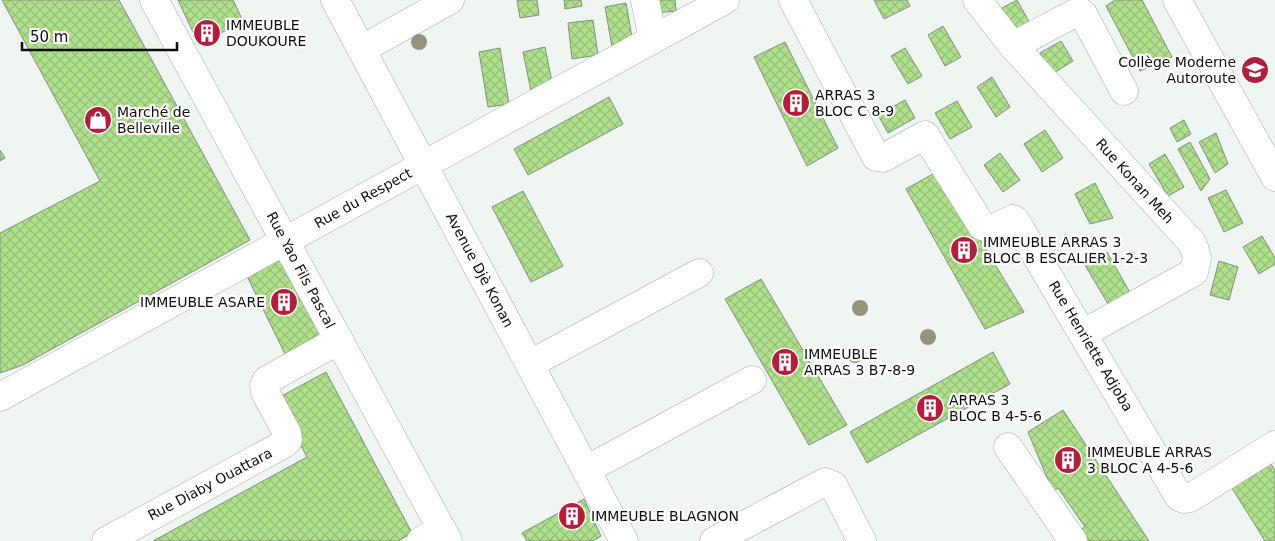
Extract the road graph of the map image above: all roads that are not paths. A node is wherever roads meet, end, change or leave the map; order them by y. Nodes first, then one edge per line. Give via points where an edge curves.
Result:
1 (154, 0) edge
2 (335, 0) edge
3 (450, 0) edge
4 (645, 0) edge
5 (726, 0) edge
6 (793, 0) edge
7 (977, 0) edge
8 (1177, 0) edge
9 (652, 40) junction
10 (1013, 46) junction
11 (362, 49) junction
12 (1124, 91) dead end
13 (424, 165) junction
14 (1275, 177) edge
15 (286, 241) junction
16 (699, 273) dead end
17 (1084, 333) junction
18 (340, 340) junction
19 (530, 364) junction
20 (752, 380) dead end
21 (0, 397) edge
22 (1275, 445) edge
23 (1008, 447) dead end
24 (586, 470) junction
25 (437, 537) edge
26 (106, 541) edge
27 (624, 541) edge
28 (714, 541) edge
29 (862, 541) edge
30 (1073, 541) edge

1 - 15 street, Rue Yao Fils Pascal
2 - 11 street, Avenue Djè Konan
3 - 11 street
4 - 9 street
5 - 9 street, Rue du Respect
6 - 17 street, Rue Henriette Adjoba via 876,157 883,158 923,135 928,137 982,226 992,229 1013,218 1015,220
7 - 10 street, Rue Konan Meh
8 - 14 street
9 - 13 street, Rue du Respect
10 - 12 street via 1079,11
10 - 17 street, Rue Konan Meh via 1193,244 1198,258 1194,272
11 - 13 street, Avenue Djè Konan
13 - 15 street, Rue du Respect
13 - 19 street, Avenue Djè Konan
15 - 18 street, Rue Yao Fils Pascal
15 - 21 street, Rue du Respect
16 - 19 street
17 - 22 street, Rue Henriette Adjoba via 1179,497 1190,498
18 - 25 street, Rue Yao Fils Pascal
18 - 26 street, Rue Diaby Ouattara via 267,380 264,385 264,392 286,433 288,440 284,444
19 - 24 street, Avenue Djè Konan
20 - 24 street
23 - 30 street
24 - 27 street, Avenue Djè Konan
28 - 29 street via 825,482 833,485

